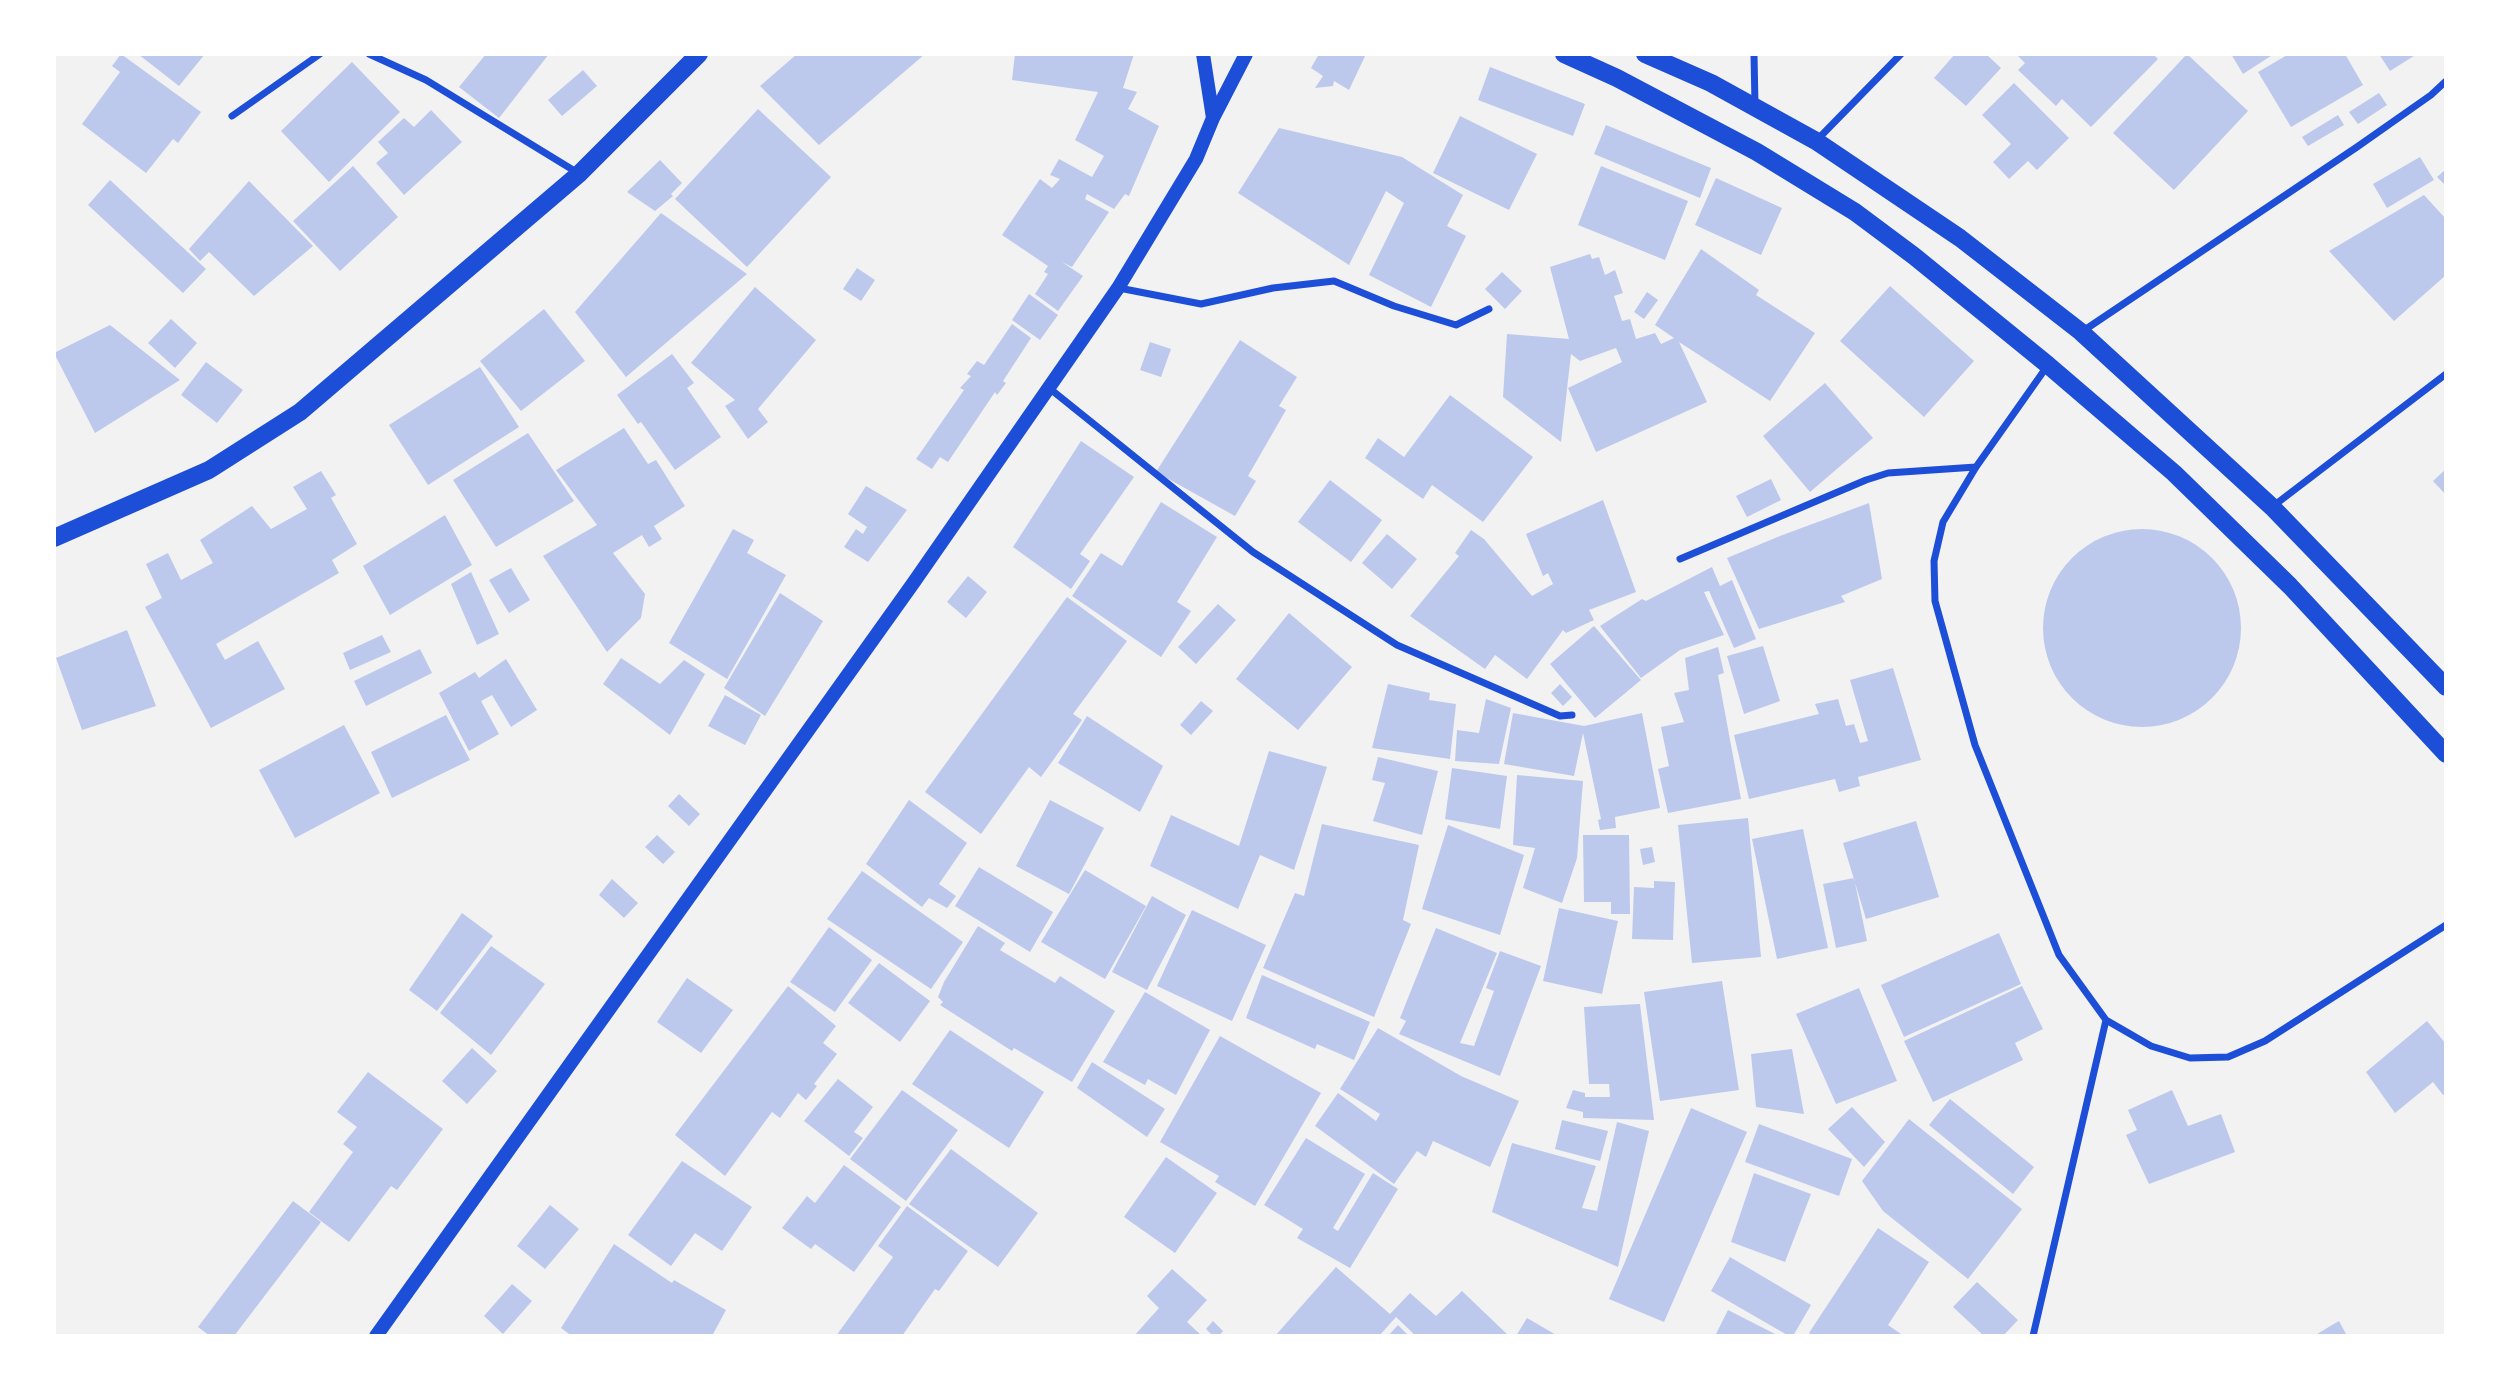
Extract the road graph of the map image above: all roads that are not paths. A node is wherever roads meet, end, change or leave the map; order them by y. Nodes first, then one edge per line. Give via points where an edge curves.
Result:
1 (320, 54) edge
2 (369, 54) edge
3 (699, 54) edge
4 (1203, 54) edge
5 (1246, 54) edge
6 (1564, 54) edge
7 (1645, 54) edge
8 (1754, 54) edge
9 (1901, 54) edge
10 (2446, 81) edge
11 (1755, 105) junction
12 (232, 116) dead end
13 (1213, 118) junction
14 (1816, 141) junction
15 (579, 174) junction
16 (1118, 288) junction
17 (1489, 309) dead end
18 (2081, 332) junction
19 (2048, 365) junction
20 (2446, 374) edge
21 (1049, 387) junction
22 (1976, 467) junction
23 (2272, 507) junction
24 (54, 538) edge
25 (1680, 559) dead end
26 (2446, 687) edge
27 (1572, 715) dead end
28 (2446, 754) edge
29 (2446, 925) edge
30 (2106, 1020) junction
31 (376, 1336) edge
32 (2033, 1336) edge

1 - 12 street
2 - 15 street via 426,80
3 - 15 main road
4 - 13 main road
5 - 13 main road
6 - 19 main road via 1757,152 1855,212
7 - 11 main road
8 - 11 street
9 - 14 street
10 - 18 street via 2357,147
11 - 14 main road
13 - 16 main road via 1196,159
14 - 18 main road via 1960,238
15 - 24 main road via 299,412 209,470
16 - 17 street via 1201,304 1334,281 1456,325
16 - 21 main road
18 - 23 main road
19 - 22 street
19 - 28 main road via 2175,472 2290,586
20 - 23 street
21 - 27 street via 1252,552 1396,645 1560,716
21 - 31 main road
22 - 25 street via 1888,473
22 - 30 street via 1943,522 1934,561 1935,601 1975,745 2059,955
23 - 26 main road
29 - 30 street via 2265,1041 2228,1056 2190,1058 2151,1046
30 - 32 street

